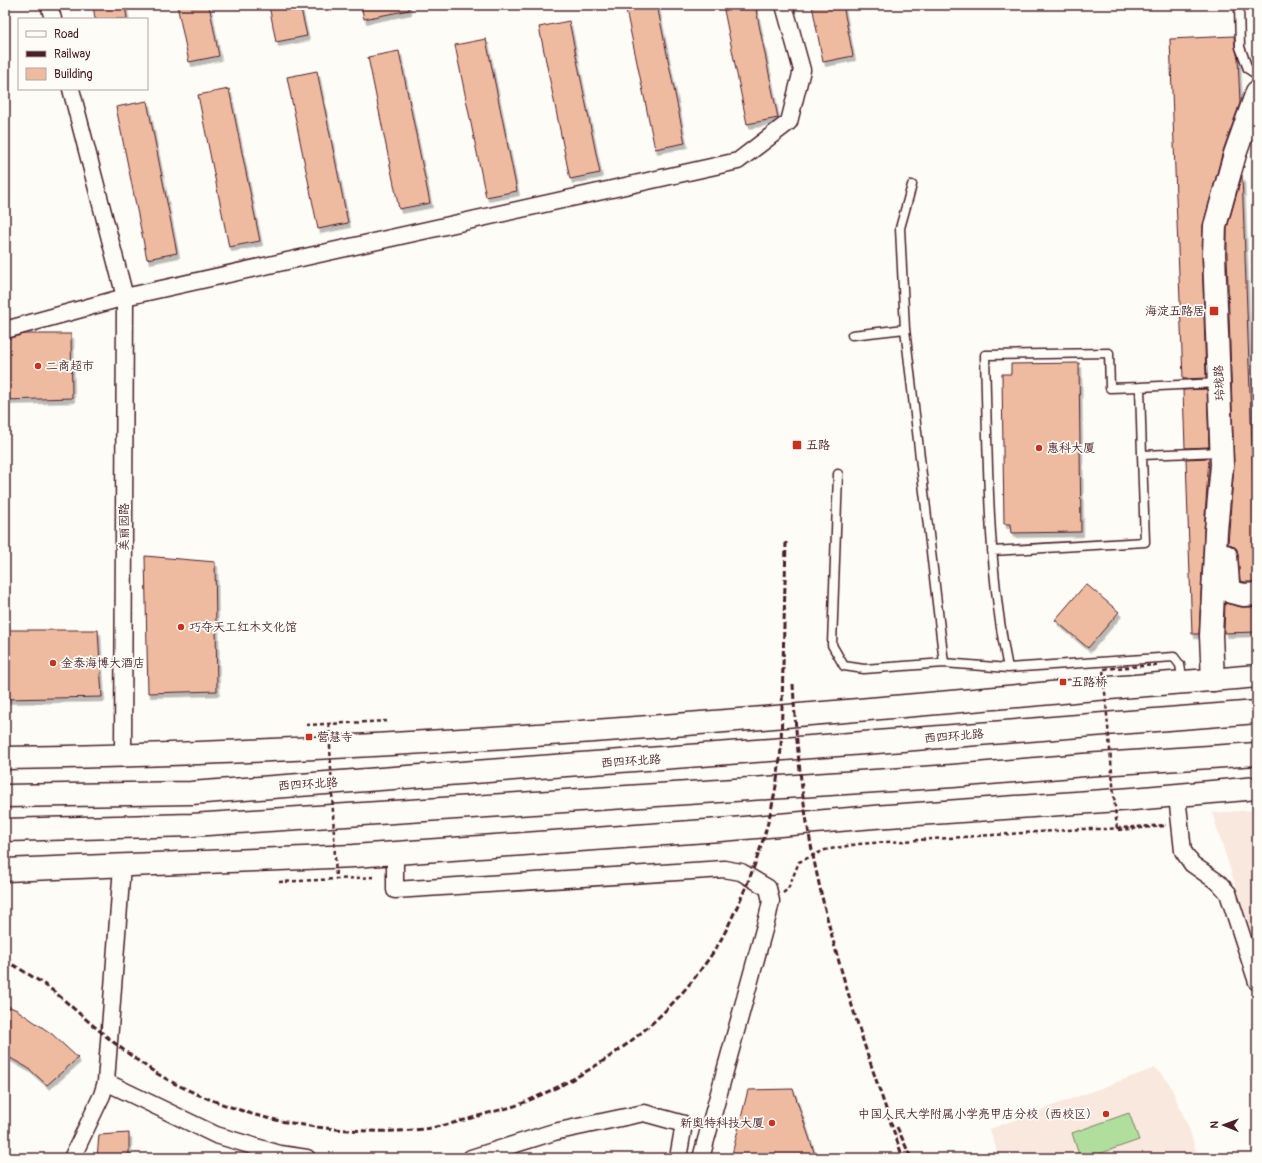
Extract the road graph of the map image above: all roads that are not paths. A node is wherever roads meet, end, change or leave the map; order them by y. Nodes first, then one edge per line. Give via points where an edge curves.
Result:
1 (49, 5) edge
2 (784, 5) edge
3 (1239, 5) edge
4 (53, 18) edge
5 (1257, 75) edge
6 (71, 90) edge
7 (1257, 92) edge
8 (912, 185) dead end
9 (125, 297) junction
10 (905, 329) junction
11 (5, 330) edge
12 (852, 335) dead end
13 (1219, 383) junction
14 (1140, 387) junction
15 (1142, 455) junction
16 (1222, 459) junction
17 (838, 474) dead end
18 (992, 551) junction
19 (1257, 594) edge
20 (944, 663) junction
21 (1008, 668) junction
22 (1257, 676) edge
23 (1213, 680) junction
24 (1183, 682) junction
25 (1257, 712) edge
26 (1257, 754) edge
27 (123, 756) junction
28 (5, 758) edge
29 (1257, 788) edge
30 (5, 796) edge
31 (1177, 796) junction
32 (5, 830) edge
33 (395, 852) junction
34 (122, 866) junction
35 (5, 870) edge
36 (1257, 982) edge
37 (106, 1082) junction
38 (72, 1158) edge
39 (307, 1158) edge
40 (471, 1158) edge
41 (678, 1158) edge
42 (701, 1158) edge

1 - 4 street
2 - 9 street via 802,70 789,122 738,161
3 - 5 lane via 1240,47 1248,69
6 - 9 street, 美丽园路
7 - 13 main road, 玲珑路 via 1235,154 1215,226
8 - 10 lane via 900,228
9 - 11 street
9 - 27 street, 美丽园路
10 - 12 lane
10 - 20 lane
13 - 14 lane
13 - 16 main road, 玲珑路
14 - 15 lane
14 - 18 lane via 1110,388 1109,353 984,354
15 - 16 lane
15 - 18 lane via 1145,542
16 - 19 main road via 1228,584 1231,592
16 - 23 main road, 玲珑路 via 1215,538
17 - 20 lane via 832,645 844,666 864,669
18 - 21 lane via 1001,634
20 - 21 lane
21 - 24 lane via 1174,657 1180,665
22 - 23 main road
23 - 24 main road
24 - 27 main road via 734,721 358,745
25 - 30 main road, 西四环北路 via 864,744 198,792
26 - 32 main road via 1092,764 945,777 192,825
27 - 28 main road
29 - 31 main road
31 - 33 main road
31 - 36 street via 1183,851 1192,864 1219,883 1228,893
33 - 34 main road
33 - 42 street via 395,890 724,869 741,872 768,888 771,901
34 - 35 main road
34 - 37 street
37 - 38 street
37 - 39 street via 216,1135 280,1154
40 - 41 street via 554,1132 644,1113 684,1124

